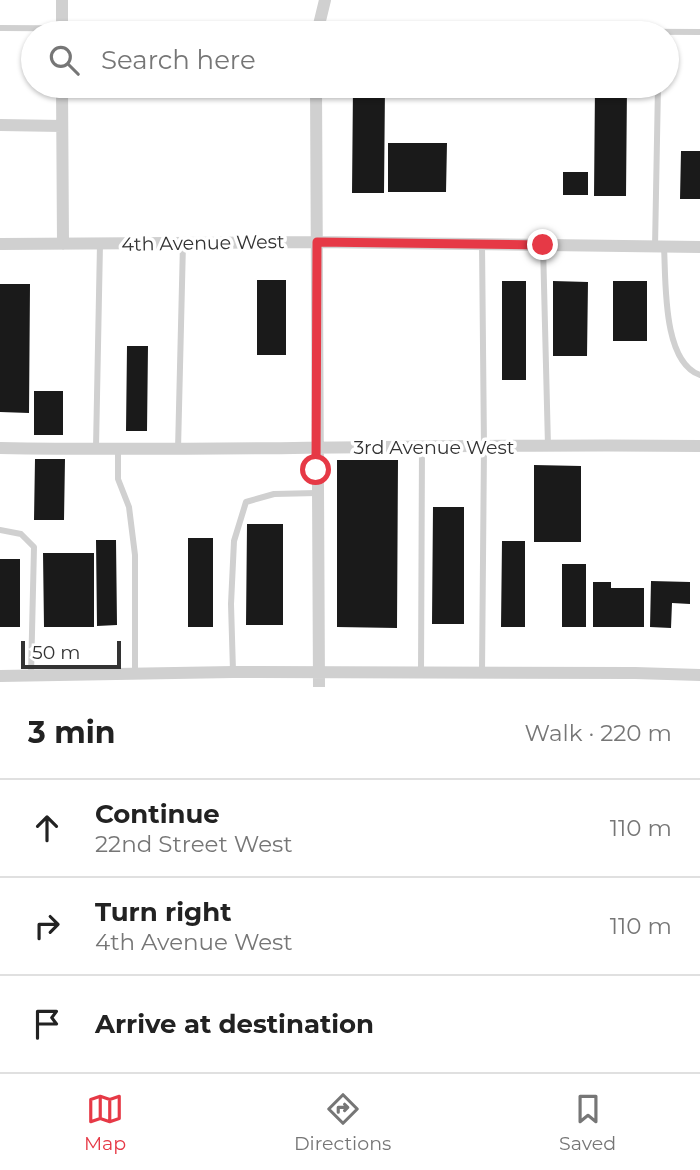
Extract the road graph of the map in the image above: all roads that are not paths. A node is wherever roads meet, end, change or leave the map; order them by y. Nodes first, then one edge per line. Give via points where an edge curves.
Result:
1 (62, 0) edge
2 (325, 0) edge
3 (62, 21) edge
4 (320, 21) edge
5 (0, 28) edge
6 (21, 29) edge
7 (679, 32) edge
8 (700, 32) edge
9 (62, 98) edge
10 (316, 98) edge
11 (659, 98) edge
12 (0, 125) edge
13 (62, 126) junction
14 (317, 242) junction
15 (183, 243) junction
16 (0, 244) edge
17 (63, 244) junction
18 (100, 244) junction
19 (482, 244) junction
20 (543, 245) junction
21 (660, 247) junction
22 (700, 247) edge
23 (700, 375) edge
24 (548, 446) junction
25 (700, 446) edge
26 (316, 447) junction
27 (422, 447) junction
28 (484, 447) junction
29 (0, 448) edge
30 (96, 450) junction
31 (118, 450) junction
32 (178, 450) junction
33 (317, 493) junction
34 (0, 530) edge
35 (233, 672) junction
36 (135, 673) junction
37 (318, 673) junction
38 (421, 673) junction
39 (482, 673) junction
40 (30, 675) junction
41 (700, 675) edge
42 (0, 676) edge
43 (319, 687) edge

1 - 3 street
2 - 4 street
5 - 6 lane
7 - 8 lane
9 - 13 street
10 - 14 street
11 - 21 lane
12 - 13 street
13 - 17 street
14 - 15 street, 4th Avenue West
14 - 19 street, 4th Avenue West
14 - 26 street
15 - 18 street, 4th Avenue West
15 - 32 lane
16 - 17 street, 4th Avenue West
17 - 18 street, 4th Avenue West
18 - 30 lane
19 - 20 street, 4th Avenue West
19 - 28 lane
20 - 21 street, 4th Avenue West
20 - 24 lane
21 - 22 street, 4th Avenue West
21 - 23 lane via 673,339 688,370
24 - 25 street, 3rd Avenue West
24 - 28 street, 3rd Avenue West
26 - 27 street, 3rd Avenue West
26 - 32 street, 3rd Avenue West
26 - 33 street
27 - 28 street, 3rd Avenue West
27 - 38 lane
28 - 39 lane
29 - 30 street, 3rd Avenue West
30 - 31 street, 3rd Avenue West
31 - 32 street, 3rd Avenue West
31 - 36 lane via 118,479 129,507 135,555
33 - 35 lane via 274,494 246,502 234,541
33 - 37 street
34 - 40 lane via 21,534 34,547
35 - 36 street
35 - 37 street
36 - 40 street
37 - 38 street
37 - 43 street
38 - 39 street
39 - 41 street
40 - 42 street

